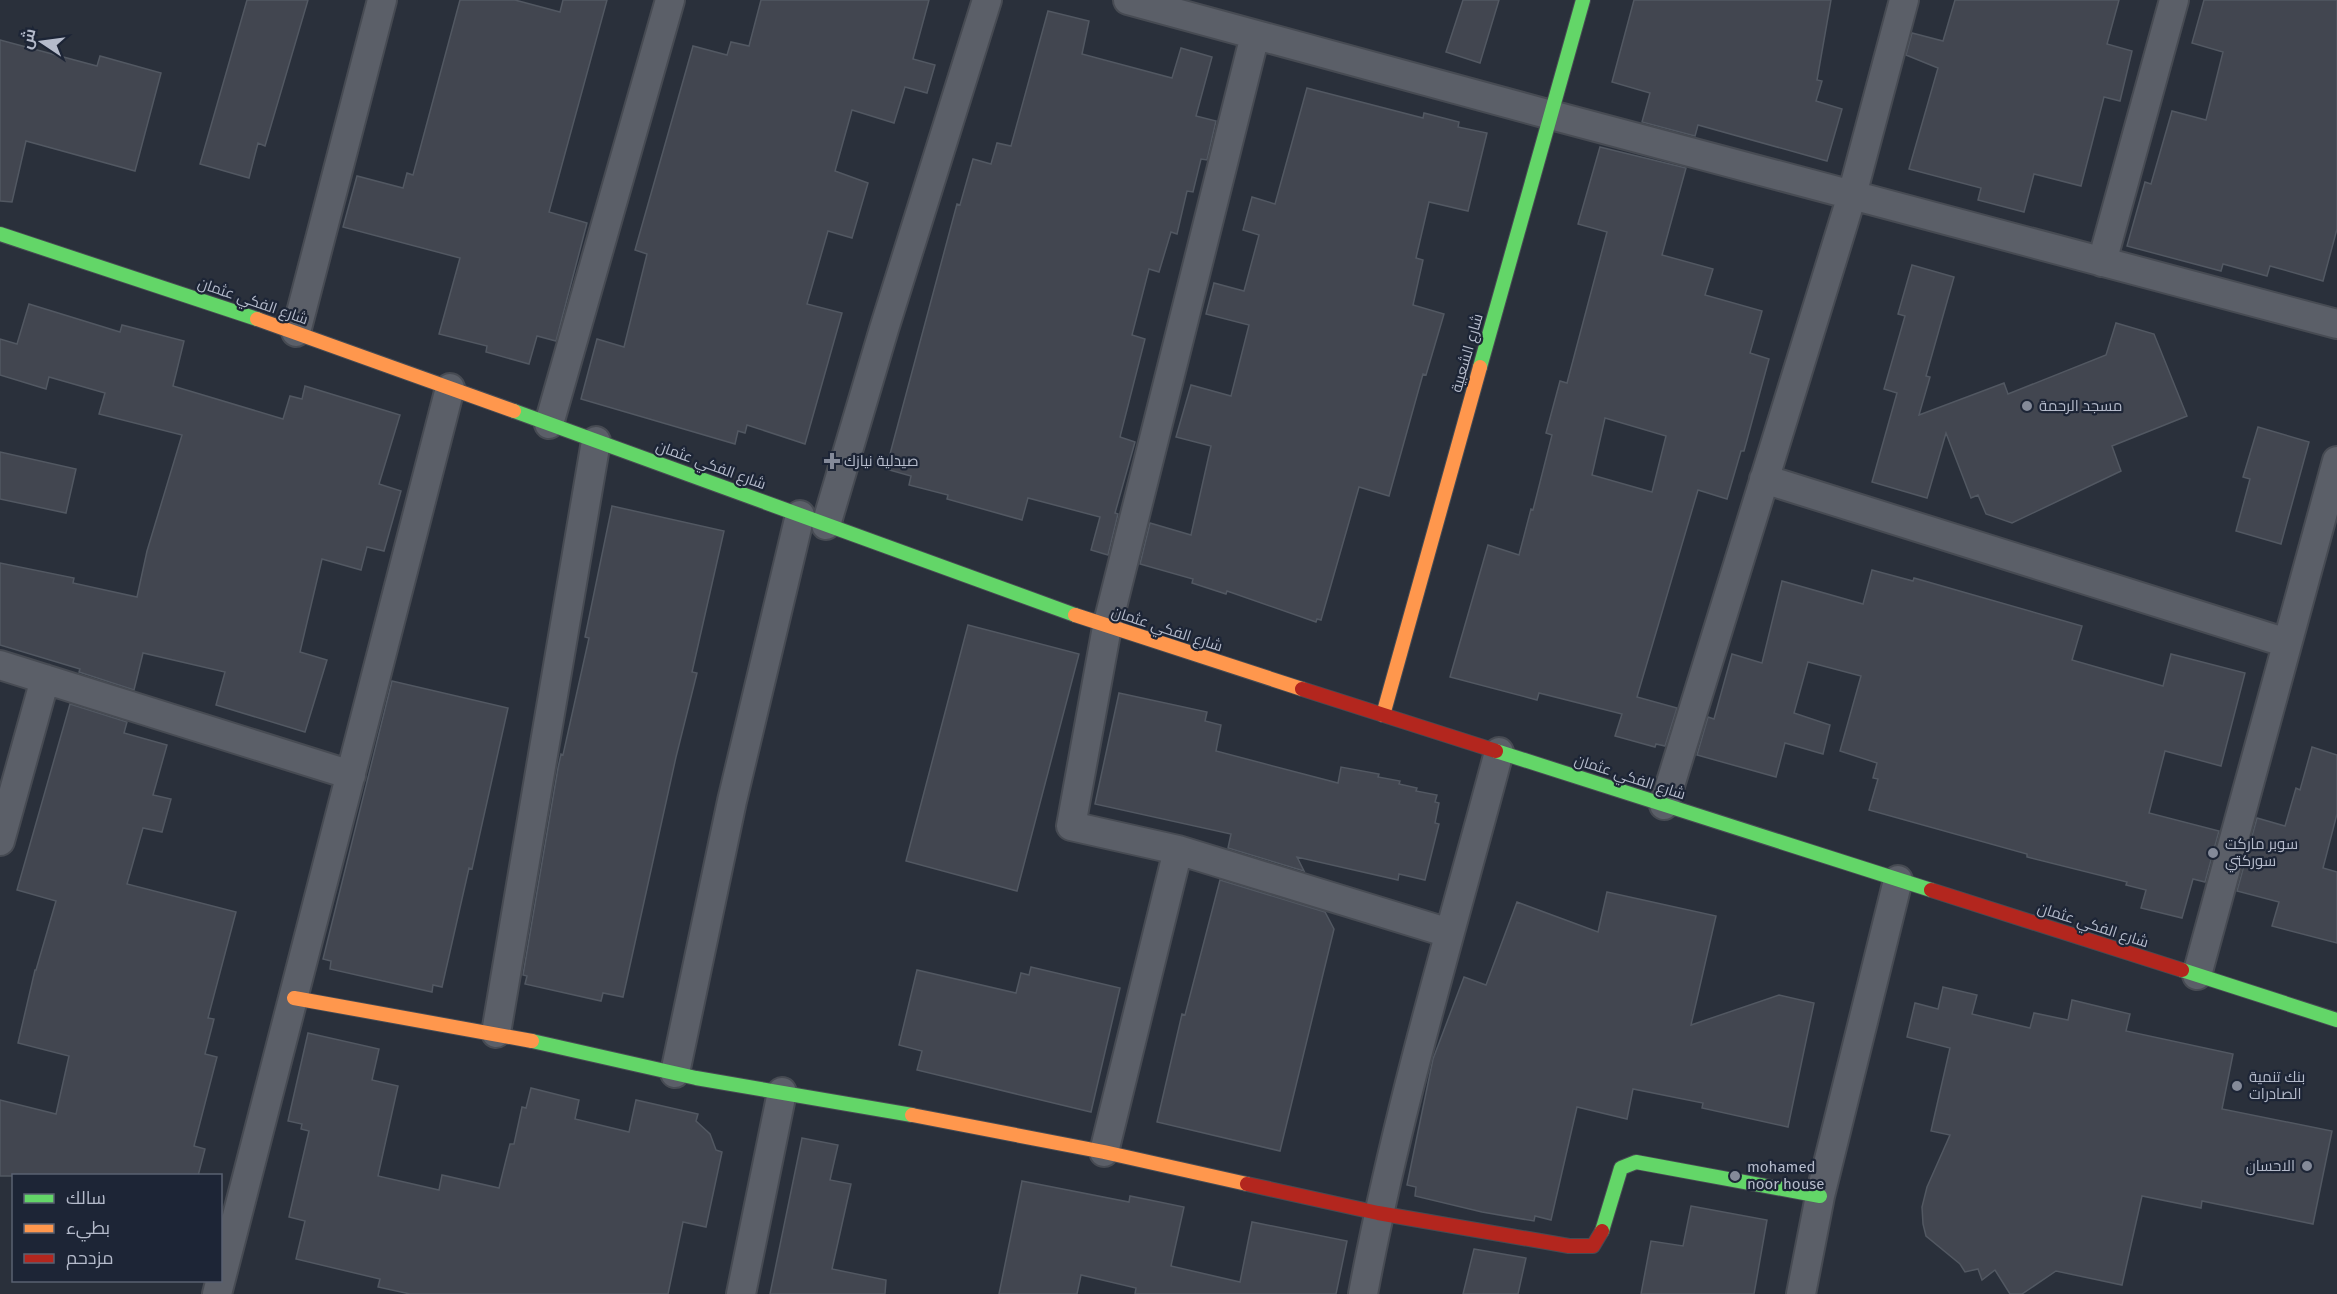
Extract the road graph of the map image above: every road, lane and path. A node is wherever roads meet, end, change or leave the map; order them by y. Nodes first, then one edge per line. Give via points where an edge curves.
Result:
1 (382, 0) edge
2 (670, 0) edge
3 (987, 0) edge
4 (1128, 0) edge
5 (1583, 0) edge
6 (1904, 0) edge
7 (2174, 0) edge
8 (1255, 35) junction
9 (1551, 115) junction
10 (1852, 195) junction
11 (0, 234) edge
12 (2102, 261) junction
13 (2337, 324) edge
14 (296, 332) junction
15 (450, 388) junction
16 (549, 424) junction
17 (596, 441) junction
18 (2337, 461) edge
19 (1764, 479) junction
20 (800, 515) junction
21 (826, 525) junction
22 (1107, 627) junction
23 (2288, 643) junction
24 (0, 665) edge
25 (45, 680) junction
26 (1383, 715) junction
27 (1499, 752) junction
28 (351, 775) junction
29 (1664, 805) junction
30 (0, 841) edge
31 (1178, 850) junction
32 (1898, 880) junction
33 (1449, 933) junction
34 (2196, 975) junction
35 (294, 998) junction
36 (2337, 1020) edge
37 (495, 1033) junction
38 (675, 1073) junction
39 (782, 1092) junction
40 (1104, 1152) junction
41 (1820, 1196) junction
42 (1378, 1212) junction
43 (222, 1275) edge
44 (741, 1294) edge
45 (1363, 1294) edge
46 (1801, 1294) edge

1 - 14 street
2 - 16 street
3 - 21 street
4 - 8 street
5 - 9 street, شارع الشعبية
6 - 10 street
7 - 12 street
8 - 9 street
8 - 22 street
9 - 10 street
9 - 26 street, شارع الشعبية
10 - 12 street
10 - 19 street
11 - 14 street, شارع الفكي عثمان
12 - 13 street
14 - 15 street, شارع الفكي عثمان
15 - 16 street, شارع الفكي عثمان
15 - 28 street
16 - 17 street, شارع الفكي عثمان
17 - 20 street, شارع الفكي عثمان
17 - 37 street
18 - 23 street
19 - 23 street
19 - 29 street
20 - 21 street, شارع الفكي عثمان
20 - 38 street via 732,801
21 - 22 street, شارع الفكي عثمان
22 - 26 street, شارع الفكي عثمان
22 - 31 street via 1071,826
23 - 34 street
24 - 25 street
25 - 28 street
25 - 30 street
26 - 27 street, شارع الفكي عثمان
27 - 29 street, شارع الفكي عثمان
27 - 33 street
28 - 35 street
29 - 32 street, شارع الفكي عثمان
31 - 33 street
31 - 40 street
32 - 34 street, شارع الفكي عثمان
32 - 41 street
33 - 42 street
34 - 36 street, شارع الفكي عثمان
35 - 37 street
35 - 43 street
37 - 38 street
38 - 39 street
39 - 40 street
39 - 44 street
40 - 42 street
41 - 42 street via 1636,1162 1621,1168 1602,1232 1593,1246 1569,1246
41 - 46 street
42 - 45 street

